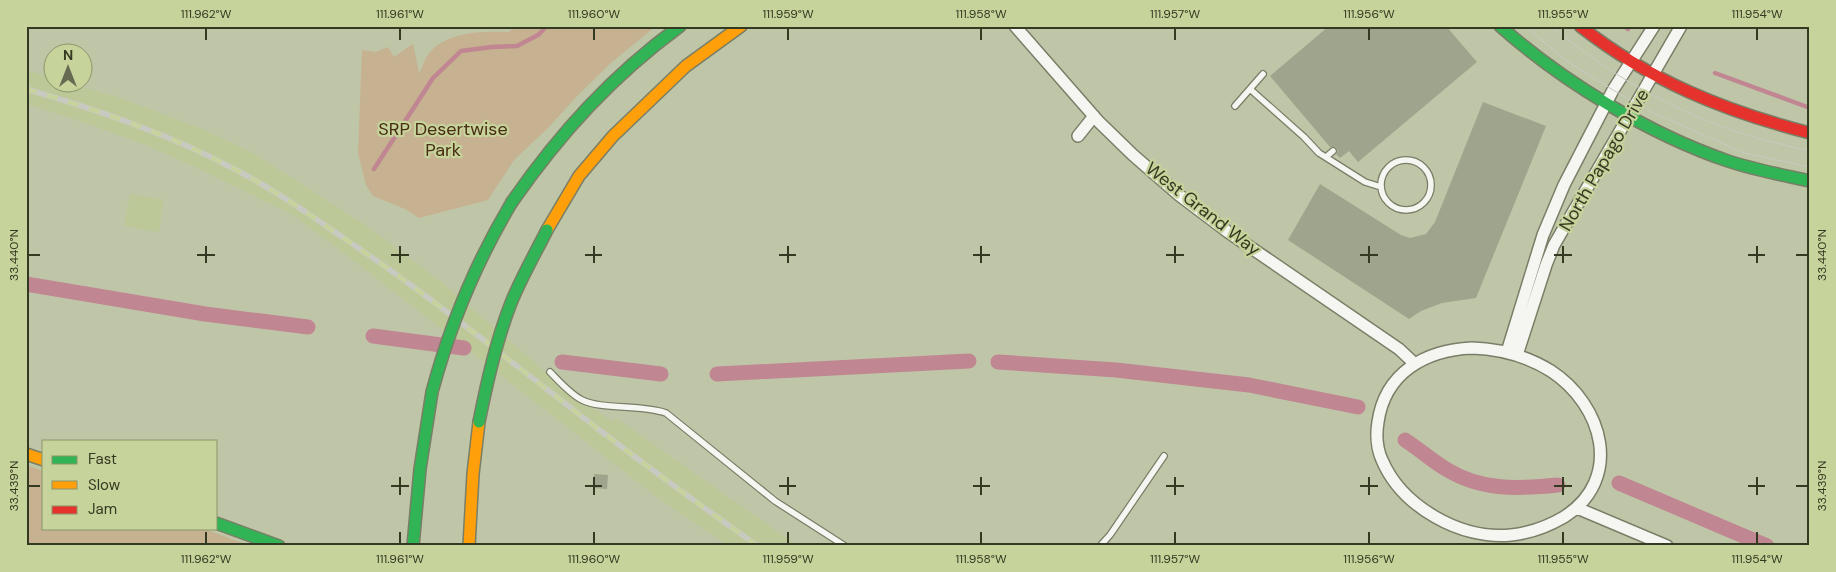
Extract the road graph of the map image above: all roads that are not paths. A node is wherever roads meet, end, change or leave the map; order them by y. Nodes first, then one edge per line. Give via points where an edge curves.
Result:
1 (680, 26) edge
2 (741, 26) edge
3 (1015, 26) edge
4 (1500, 26) edge
5 (1580, 26) edge
6 (1654, 26) edge
7 (1681, 26) edge
8 (1632, 61) junction
9 (1263, 74) dead end
10 (1654, 74) junction
11 (1250, 89) junction
12 (1607, 104) junction
13 (1235, 106) dead end
14 (1629, 115) junction
15 (1094, 116) junction
16 (1810, 133) edge
17 (1078, 136) dead end
18 (1333, 151) dead end
19 (1326, 157) junction
20 (1810, 181) edge
21 (1381, 187) junction
22 (1512, 353) junction
23 (1415, 364) junction
24 (550, 372) dead end
25 (26, 454) edge
26 (1164, 456) dead end
27 (42, 459) edge
28 (1577, 508) junction
29 (218, 524) edge
30 (279, 546) edge
31 (413, 546) edge
32 (469, 546) edge
33 (845, 546) edge
34 (1100, 546) edge
35 (1667, 546) edge

1 - 31 main road, bridge via 598,95 552,147 512,202 481,257 461,302 432,392 418,471
2 - 32 main road, bridge via 686,66 613,136 579,176 547,230 518,286 489,373 479,422
3 - 15 street, West Grand Way
4 - 12 main road via 1534,56
5 - 8 main road
6 - 8 street, North Papago Drive
7 - 10 street, North Papago Drive
8 - 10 main road
8 - 12 street, North Papago Drive
9 - 11 lane
10 - 14 street, North Papago Drive
10 - 16 main road via 1709,102
11 - 13 lane
11 - 19 lane
12 - 14 main road
12 - 22 street, North Papago Drive via 1553,209
14 - 20 main road via 1695,150 1744,167
14 - 22 street, North Papago Drive via 1554,245
15 - 17 street
15 - 23 street, West Grand Way via 1179,195 1399,349
18 - 19 lane
19 - 21 lane via 1365,182
21 - 21 lane via 1383,195 1394,207 1411,210 1425,201 1431,186 1422,165 1407,159 1391,164 1385,170
22 - 23 street via 1457,349 1429,356
22 - 28 street via 1562,380 1582,401 1595,424 1600,445 1600,467 1591,493
23 - 28 street via 1389,388 1377,430 1381,458 1407,494 1433,516 1453,526 1490,535 1524,533 1541,528
24 - 33 lane via 582,400 595,404 654,408 666,413 775,501
25 - 27 main road
26 - 34 lane
28 - 35 street
29 - 30 main road

